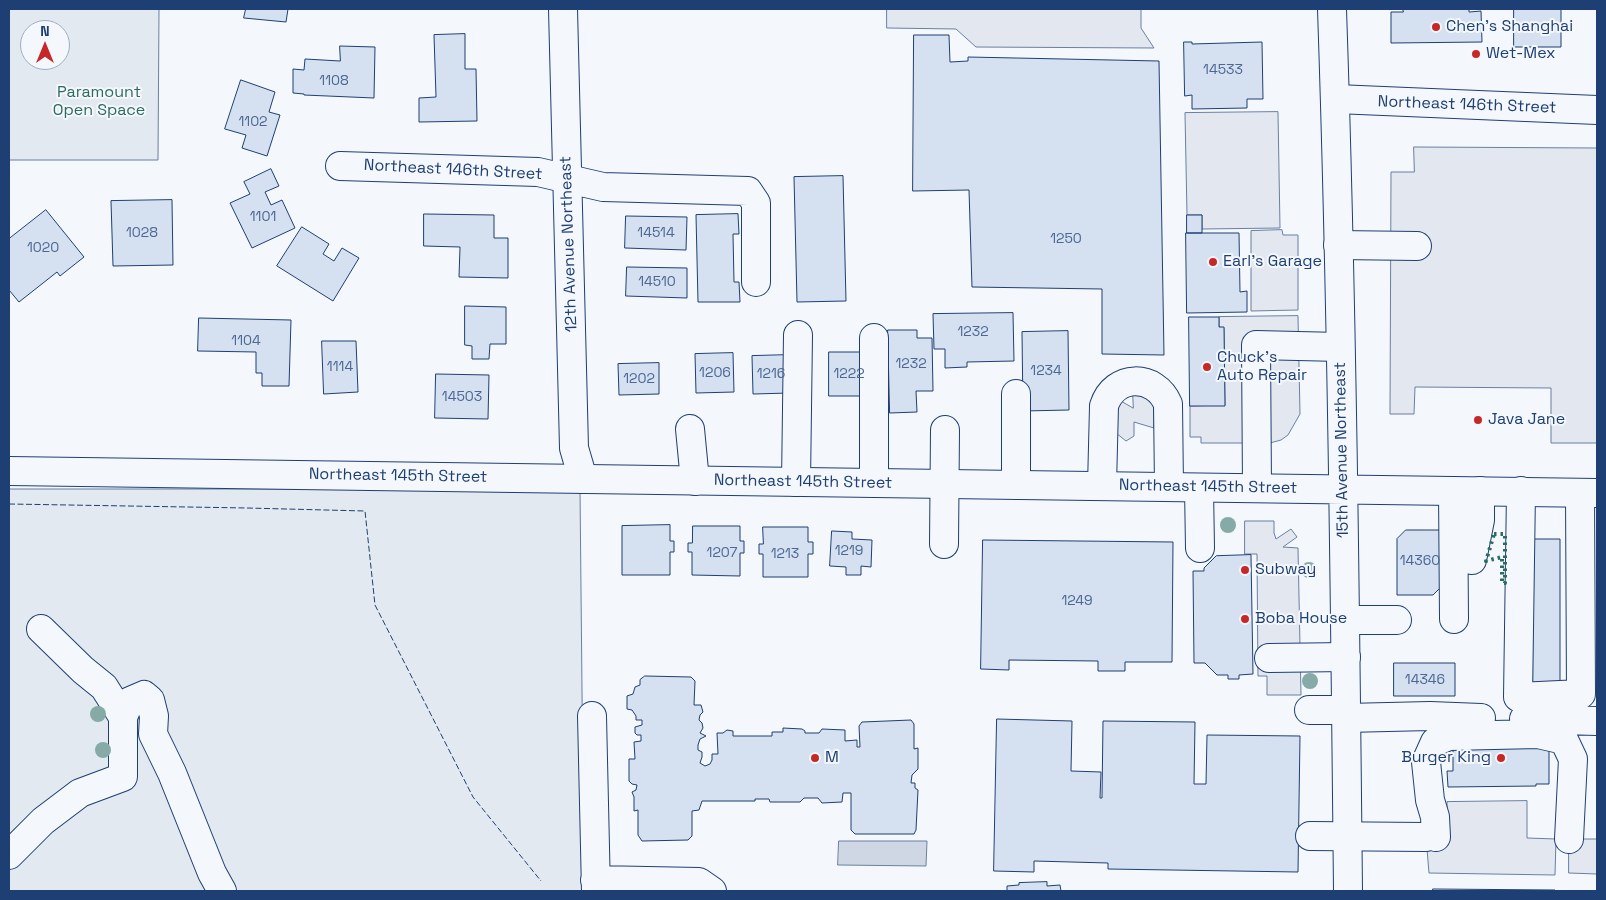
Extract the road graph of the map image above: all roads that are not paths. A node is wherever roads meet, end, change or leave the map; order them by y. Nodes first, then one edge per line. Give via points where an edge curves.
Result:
1 (563, 9) edge
2 (1332, 9) edge
3 (1336, 99) junction
4 (1597, 110) edge
5 (340, 166) dead end
6 (566, 179) junction
7 (1338, 245) junction
8 (1417, 246) dead end
9 (756, 282) dead end
10 (798, 335) dead end
11 (874, 338) dead end
12 (1340, 346) junction
13 (1016, 394) dead end
14 (690, 429) dead end
15 (944, 430) dead end
16 (9, 471) edge
17 (583, 479) junction
18 (695, 481) junction
19 (796, 482) junction
20 (874, 483) junction
21 (944, 484) junction
22 (1016, 485) junction
23 (1102, 486) junction
24 (1184, 487) junction
25 (1258, 488) junction
26 (1344, 489) junction
27 (1467, 491) junction
28 (1521, 491) junction
29 (1588, 493) edge
30 (1192, 537) dead end
31 (944, 544) dead end
32 (1472, 560) dead end
33 (1454, 619) dead end
34 (1345, 620) junction
35 (1397, 620) dead end
36 (41, 629) dead end
37 (1269, 658) dead end
38 (1346, 658) junction
39 (1309, 710) dead end
40 (1346, 714) junction
41 (592, 716) dead end
42 (123, 717) junction
43 (1597, 721) edge
44 (1448, 726) junction
45 (1310, 836) dead end
46 (1348, 836) junction
47 (1569, 839) dead end
48 (9, 855) edge
49 (596, 885) edge
50 (222, 891) edge
51 (712, 891) edge
52 (1348, 891) edge

1 - 6 main road, 12th Avenue Northeast
2 - 3 main road, 15th Avenue Northeast
3 - 4 main road, Northeast 146th Street
3 - 7 main road, 15th Avenue Northeast
5 - 6 main road, Northeast 146th Street via 538,172
6 - 9 main road, Northeast 146th Street via 603,187 748,192 756,202
6 - 17 main road, 12th Avenue Northeast via 574,448
7 - 8 main road
7 - 12 main road, 15th Avenue Northeast
10 - 19 main road
11 - 20 main road
12 - 25 main road via 1256,345
12 - 26 main road, 15th Avenue Northeast
13 - 22 main road
14 - 18 main road
15 - 21 main road
16 - 17 main road, Northeast 145th Street
17 - 18 main road, Northeast 145th Street
18 - 19 main road, Northeast 145th Street
19 - 20 main road, Northeast 145th Street
20 - 21 main road, Northeast 145th Street
21 - 22 main road, Northeast 145th Street
21 - 31 main road
22 - 23 main road, Northeast 145th Street
23 - 24 main road, Northeast 145th Street
23 - 24 main road via 1106,398 1126,382 1144,382 1158,388 1166,398
24 - 25 main road, Northeast 145th Street
24 - 30 main road
25 - 26 main road, Northeast 145th Street
26 - 27 main road, Northeast 145th Street
26 - 34 main road, 15th Avenue Northeast
27 - 28 main road, Northeast 145th Street
27 - 32 main road via 1480,520
27 - 33 main road
28 - 29 main road, Northeast 145th Street
28 - 29 main road via 1518,697 1581,694
34 - 35 main road
34 - 38 main road, 15th Avenue Northeast
36 - 42 main road via 104,687
37 - 38 main road
38 - 40 main road, 15th Avenue Northeast
39 - 40 main road
40 - 44 main road
40 - 46 main road, 15th Avenue Northeast
41 - 49 main road
42 - 48 main road via 123,777 80,793 43,821
42 - 50 main road via 130,701 144,695 150,700 154,716 153,734
43 - 44 main road
44 - 46 main road via 1435,742 1426,762 1435,817 1431,837
44 - 47 main road via 1538,734 1564,740 1573,758
45 - 46 main road
46 - 52 main road, 15th Avenue Northeast
49 - 51 main road via 699,882

